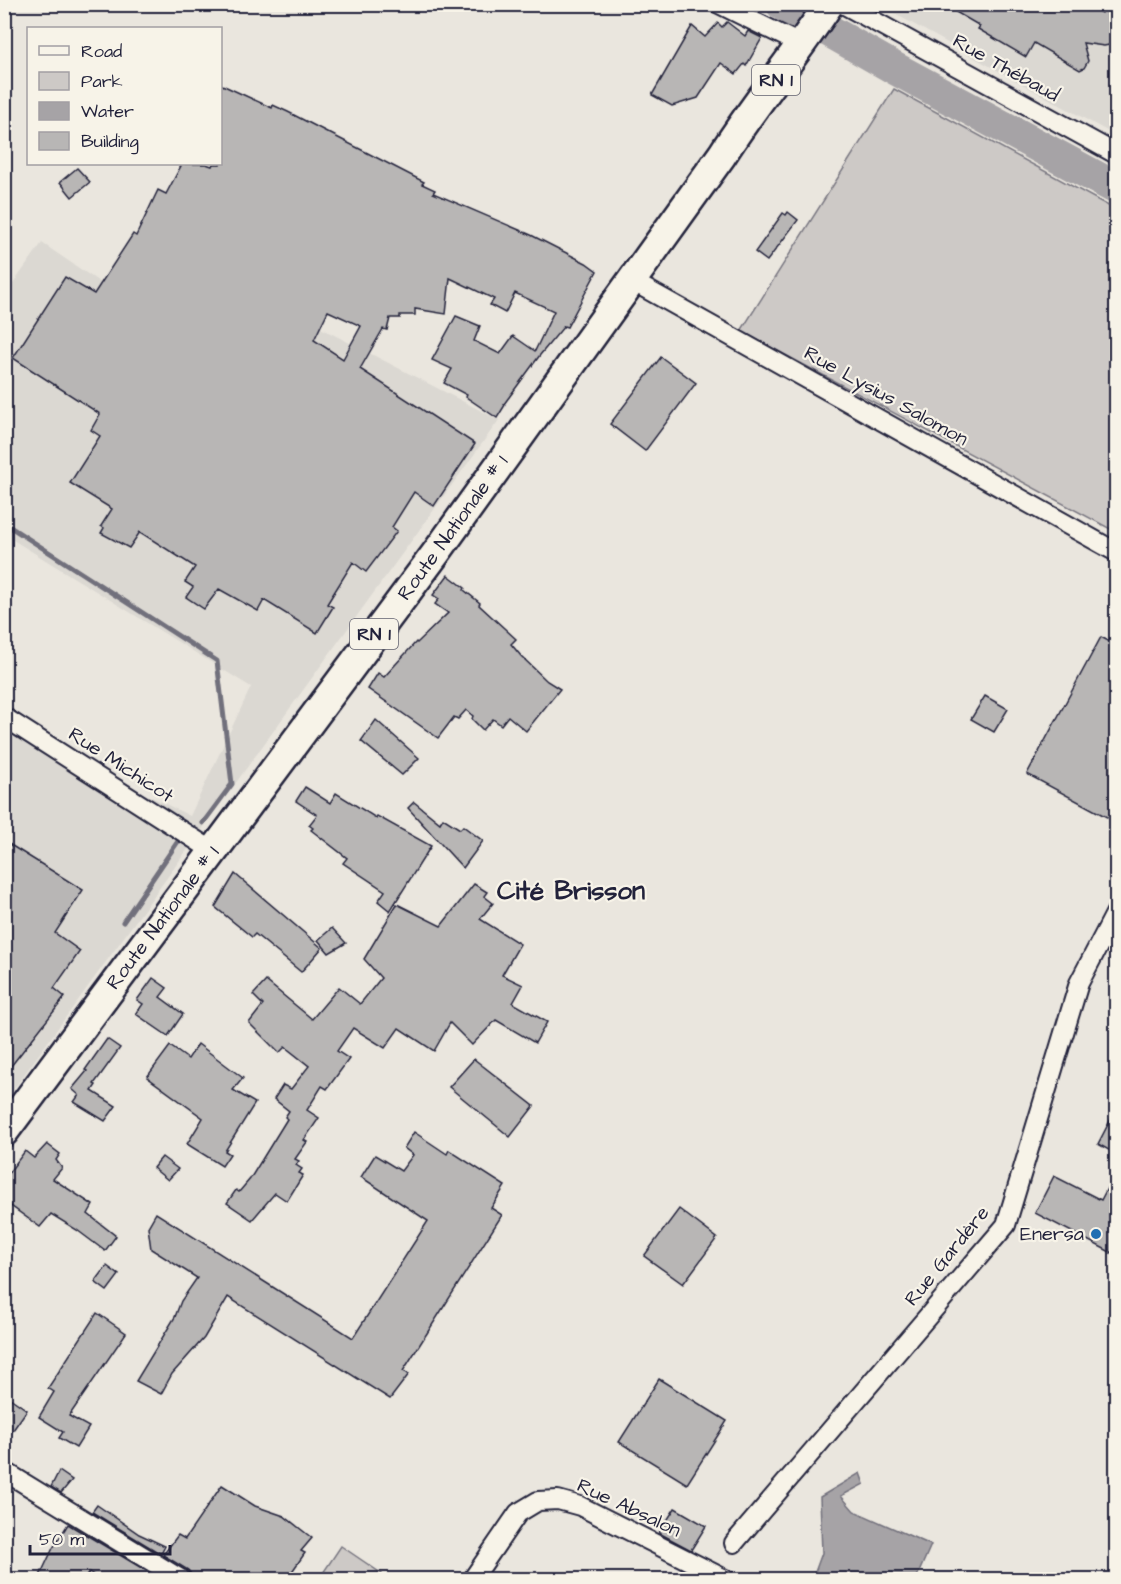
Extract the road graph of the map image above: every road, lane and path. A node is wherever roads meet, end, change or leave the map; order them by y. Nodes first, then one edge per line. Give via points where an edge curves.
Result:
1 (719, 4) edge
2 (843, 4) edge
3 (815, 26) edge
4 (1116, 154) edge
5 (632, 281) junction
6 (1116, 552) edge
7 (4, 717) edge
8 (213, 851) junction
9 (1116, 916) edge
10 (4, 1132) edge
11 (4, 1471) edge
12 (734, 1543) dead end
13 (182, 1580) edge
14 (472, 1580) edge
15 (727, 1580) edge

1 - 3 street
2 - 4 street, Rue Thébaud
3 - 5 main road, Route Nationale # 1 / RN 1
5 - 6 street, Rue Lysius Salomon
5 - 8 main road, Route Nationale # 1 / RN 1 via 436,553
7 - 8 street, Rue Michicot
8 - 10 main road, Route Nationale # 1 / RN 1
9 - 12 street, Rue Gardère via 1079,983 1006,1225
11 - 13 street
14 - 15 street, Rue Absalon via 519,1513 538,1502 558,1500 580,1506

